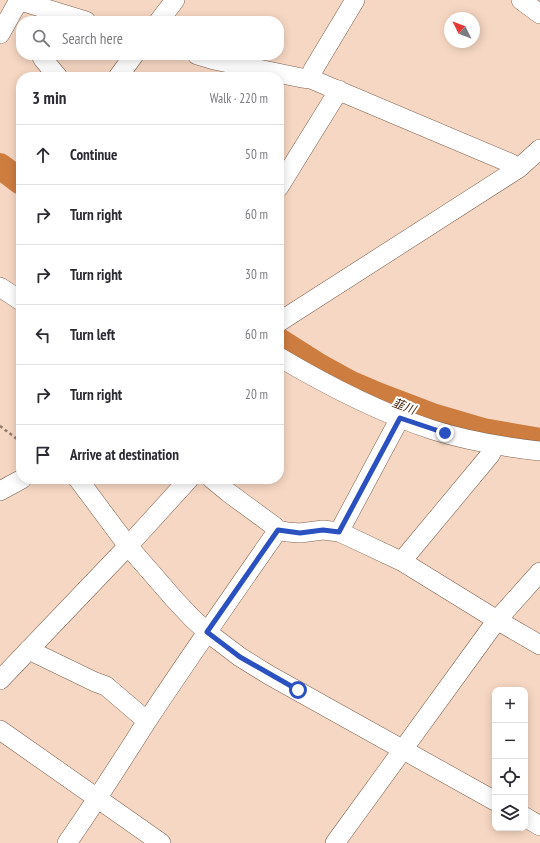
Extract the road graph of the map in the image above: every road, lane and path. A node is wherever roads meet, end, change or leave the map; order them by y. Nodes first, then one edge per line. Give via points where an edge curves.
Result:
1 (175, 0) edge
2 (355, 0) edge
3 (521, 0) edge
4 (18, 1) edge
5 (540, 14) edge
6 (23, 16) edge
7 (70, 16) edge
8 (163, 16) edge
9 (0, 34) edge
10 (44, 60) edge
11 (130, 60) edge
12 (214, 60) edge
13 (54, 72) edge
14 (122, 72) edge
15 (273, 72) edge
16 (284, 74) edge
17 (311, 79) junction
18 (339, 90) junction
19 (540, 149) edge
20 (519, 168) junction
21 (284, 179) edge
22 (0, 287) edge
23 (16, 298) edge
24 (284, 316) edge
25 (284, 360) edge
26 (400, 418) junction
27 (0, 426) edge
28 (16, 438) edge
29 (495, 445) junction
30 (540, 451) edge
31 (16, 483) edge
32 (82, 484) edge
33 (185, 484) edge
34 (218, 484) edge
35 (0, 492) edge
36 (278, 530) junction
37 (339, 532) junction
38 (128, 546) junction
39 (403, 562) junction
40 (540, 572) edge
41 (497, 620) junction
42 (207, 632) junction
43 (540, 645) edge
44 (29, 649) junction
45 (0, 680) edge
46 (147, 721) junction
47 (0, 730) edge
48 (403, 750) junction
49 (98, 799) junction
50 (492, 799) edge
51 (528, 819) edge
52 (540, 826) edge
53 (67, 843) edge
54 (161, 843) edge
55 (335, 843) edge

1 - 8 street
2 - 17 street via 313,70
3 - 5 street
4 - 6 street
4 - 7 street
4 - 9 street
10 - 13 street
11 - 14 street
12 - 15 street
16 - 17 street
17 - 18 street
18 - 20 street
18 - 21 street
19 - 20 street
20 - 24 street
22 - 23 street
25 - 26 street via 339,391
26 - 29 street via 445,433
26 - 37 street
27 - 28 path
29 - 30 street
29 - 39 street via 490,455
31 - 35 street
32 - 38 street
33 - 38 street
34 - 36 street
36 - 37 street via 300,533 323,530
36 - 42 street
37 - 39 street
38 - 42 street
38 - 44 street
39 - 41 street
40 - 41 street
41 - 43 street
41 - 48 street
42 - 46 street
42 - 48 street via 240,657
44 - 45 street
44 - 46 street via 106,686
46 - 49 street
47 - 49 street
48 - 50 street
48 - 55 street
49 - 53 street
49 - 54 street
51 - 52 street

